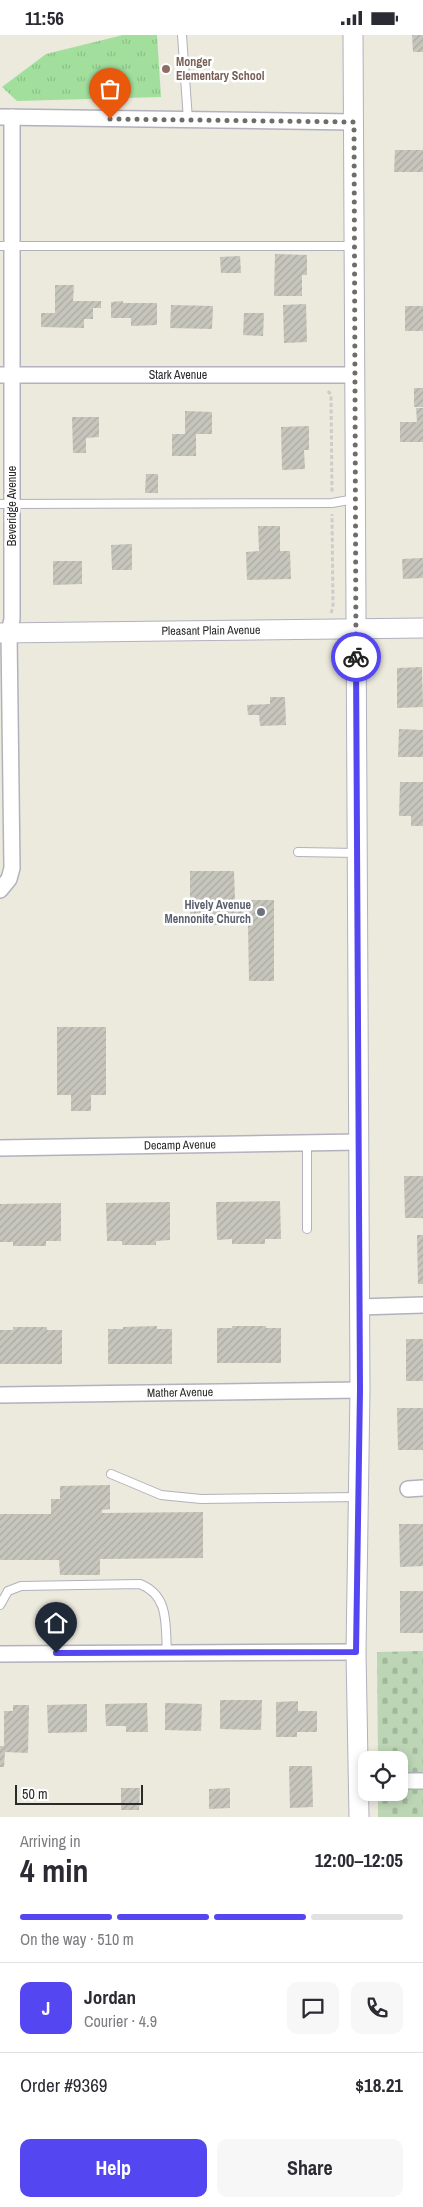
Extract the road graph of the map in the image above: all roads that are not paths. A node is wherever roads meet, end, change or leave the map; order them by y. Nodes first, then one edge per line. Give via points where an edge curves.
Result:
1 (182, 35) edge
2 (354, 35) edge
3 (6, 117) edge
4 (188, 120) junction
5 (354, 122) junction
6 (6, 246) edge
7 (355, 246) junction
8 (6, 375) edge
9 (356, 375) junction
10 (356, 499) junction
11 (6, 504) edge
12 (423, 628) edge
13 (356, 629) junction
14 (5, 633) edge
15 (298, 852) dead end
16 (357, 853) junction
17 (0, 890) edge
18 (359, 1142) junction
19 (307, 1143) junction
20 (0, 1148) edge
21 (307, 1229) dead end
22 (423, 1305) edge
23 (360, 1307) junction
24 (360, 1390) junction
25 (0, 1395) edge
26 (111, 1474) dead end
27 (358, 1497) junction
28 (0, 1605) edge
29 (356, 1652) junction
30 (167, 1653) junction
31 (0, 1654) edge
32 (361, 1751) edge
33 (408, 1781) edge
34 (423, 1781) edge
35 (360, 1801) edge
36 (359, 1817) edge

1 - 4 lane
2 - 5 street
3 - 4 street
3 - 6 street, Beveridge Avenue
4 - 5 street
5 - 7 street
6 - 7 lane
6 - 8 street, Beveridge Avenue
7 - 9 street
8 - 9 street, Stark Avenue
8 - 11 street, Beveridge Avenue
9 - 10 street
10 - 11 lane via 332,503
10 - 13 street
11 - 14 street, Beveridge Avenue via 12,619
12 - 13 street, Pleasant Plain Avenue
13 - 14 street, Pleasant Plain Avenue
13 - 16 street
14 - 17 street, Beveridge Avenue via 12,868 9,879
15 - 16 lane
16 - 18 street
18 - 19 street, Decamp Avenue
18 - 23 street
19 - 20 street, Decamp Avenue
19 - 21 lane
22 - 23 street
23 - 24 street
24 - 25 street, Mather Avenue
24 - 27 street
26 - 27 lane via 161,1495 201,1499
27 - 29 street
28 - 30 lane via 8,1591 21,1586 140,1583 152,1588 164,1608
29 - 30 street
29 - 32 street
30 - 31 street
33 - 34 street
35 - 36 street

